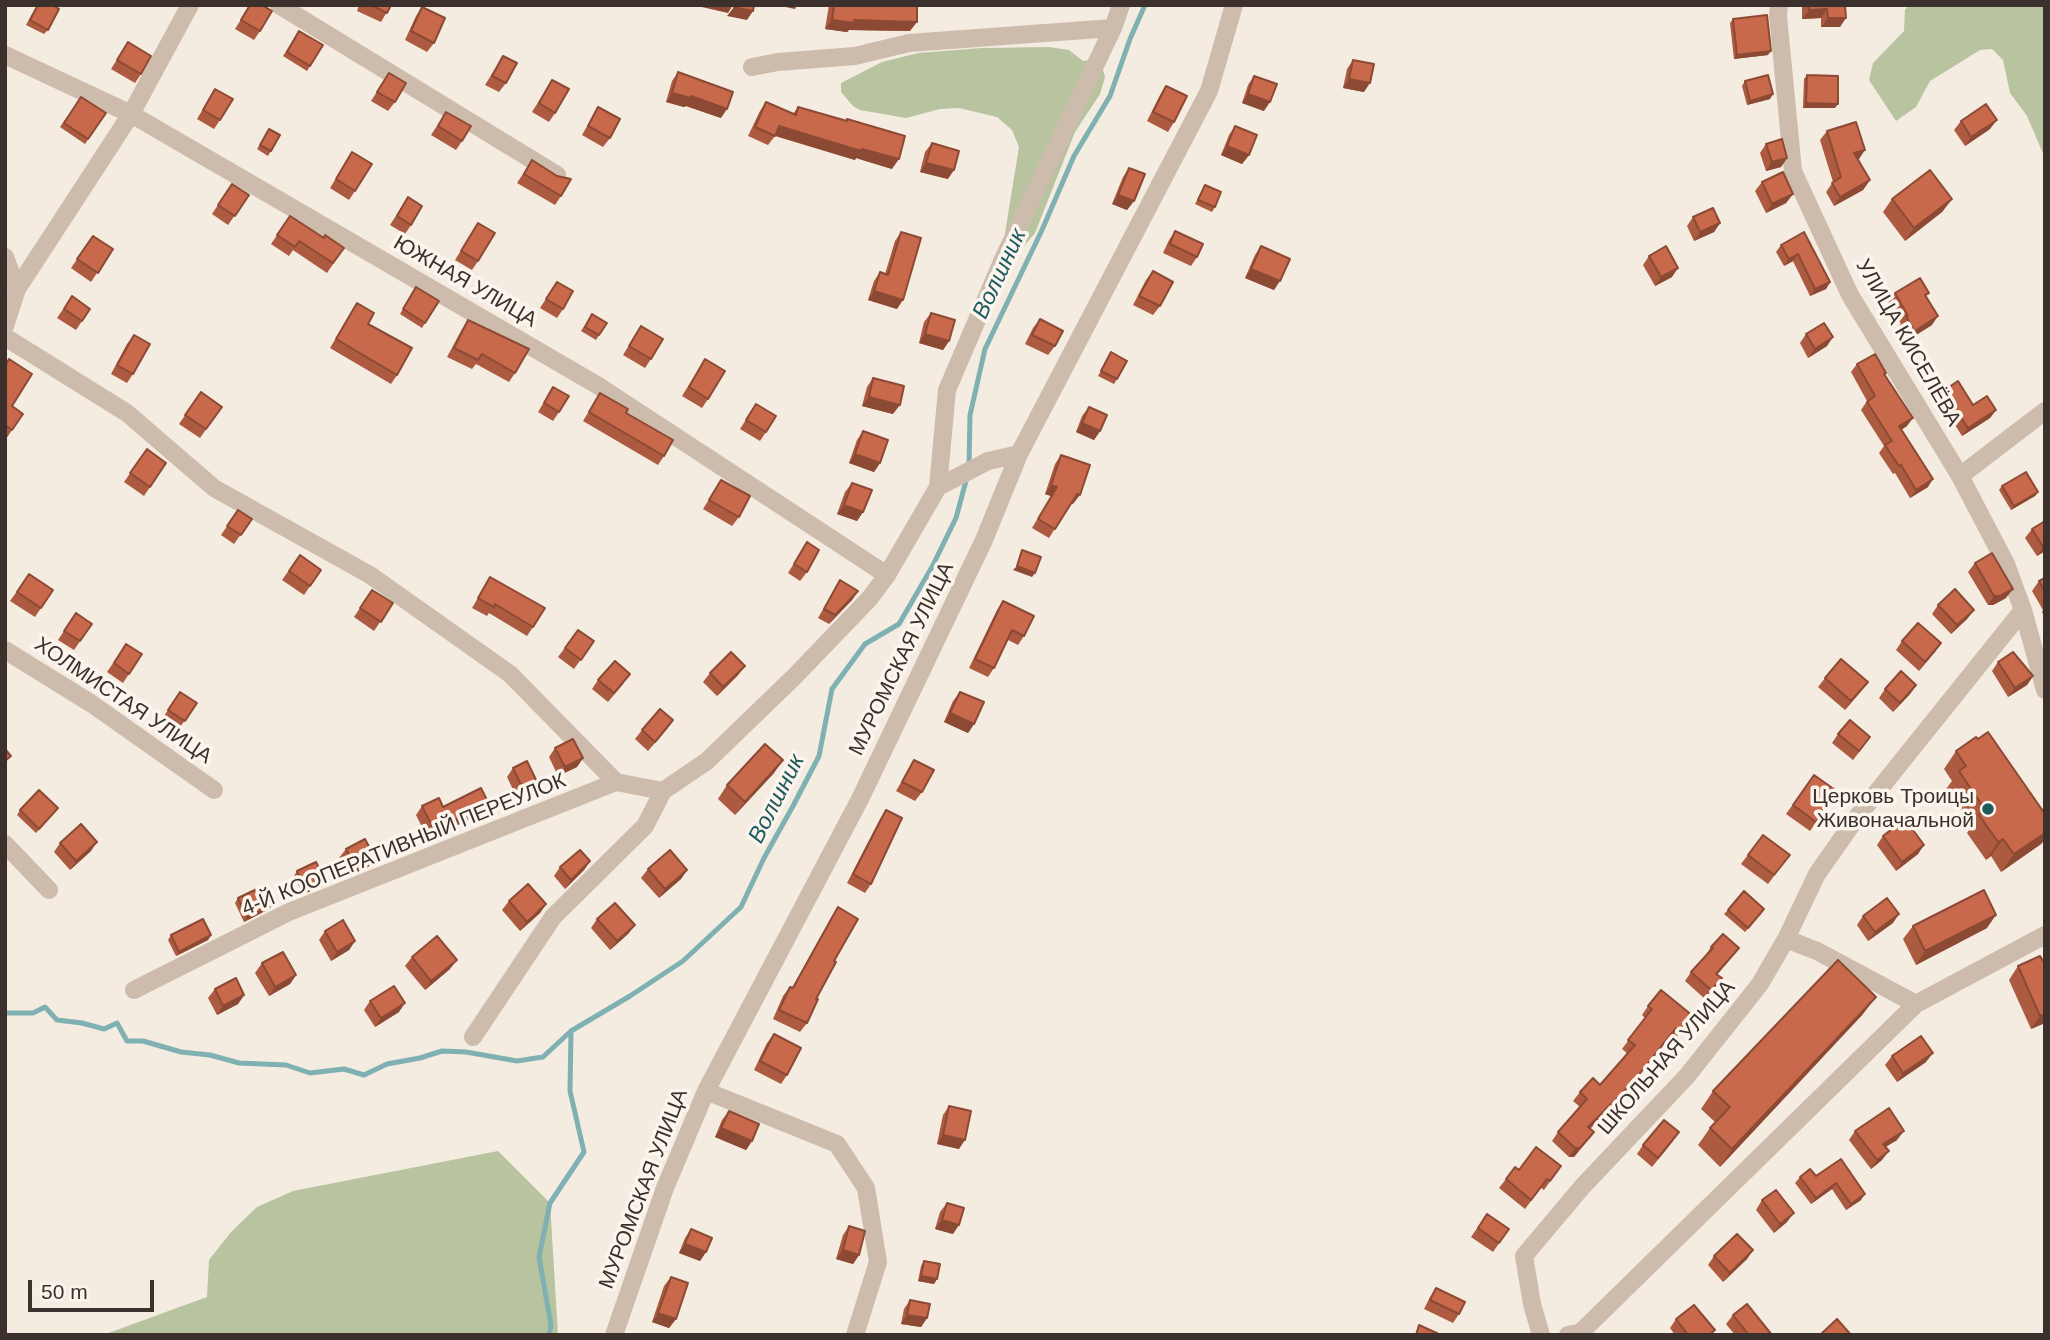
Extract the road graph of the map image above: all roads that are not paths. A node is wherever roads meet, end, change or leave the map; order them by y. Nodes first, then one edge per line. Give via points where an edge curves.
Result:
1 (190, 5) edge
2 (279, 5) edge
3 (1121, 5) edge
4 (1234, 5) edge
5 (1779, 5) edge
6 (1114, 28) junction
7 (5, 55) edge
8 (752, 67) dead end
9 (131, 114) junction
10 (557, 175) edge
11 (5, 257) edge
12 (17, 289) junction
13 (5, 326) edge
14 (5, 337) edge
15 (2045, 411) edge
16 (1019, 454) junction
17 (1960, 476) junction
18 (938, 487) junction
19 (887, 575) junction
20 (2023, 610) junction
21 (5, 650) edge
22 (2045, 690) edge
23 (616, 782) junction
24 (214, 790) dead end
25 (663, 791) junction
26 (5, 844) edge
27 (49, 890) dead end
28 (2045, 935) edge
29 (1786, 939) junction
30 (134, 990) dead end
31 (1916, 1004) junction
32 (473, 1037) dead end
33 (706, 1091) junction
34 (614, 1335) edge
35 (855, 1335) edge
36 (1541, 1335) edge
37 (1568, 1335) edge

1 - 9 street
2 - 10 street
3 - 6 street
4 - 16 street, МУРОМСКАЯ УЛИЦА via 1209,91
5 - 17 street, УЛИЦА КИСЕЛЁВА via 1793,171 1850,295
6 - 8 street via 909,43 855,56
6 - 18 street via 1004,257 947,390
7 - 9 street, ЮЖНАЯ УЛИЦА
9 - 12 street
9 - 19 street, ЮЖНАЯ УЛИЦА via 597,385
11 - 12 street
12 - 13 street
14 - 23 street via 127,413 214,488 370,575 510,674
15 - 17 street
16 - 18 street via 988,460
16 - 33 street, МУРОМСКАЯ УЛИЦА via 984,540 860,799
17 - 20 street, УЛИЦА КИСЕЛЁВА via 2006,564
18 - 19 street
19 - 25 street via 795,676 707,761
20 - 22 street, УЛИЦА КИСЕЛЁВА
20 - 29 street, ШКОЛЬНАЯ УЛИЦА via 1850,827 1817,874
21 - 24 street, ХОЛМИСТАЯ УЛИЦА via 92,704
23 - 25 street
23 - 30 street, 4-Й КООПЕРАТИВНЫЙ ПЕРЕУЛОК via 289,912
25 - 32 street via 645,826 553,917
26 - 27 street
28 - 31 street
29 - 31 street
29 - 36 street, ШКОЛЬНАЯ УЛИЦА via 1760,984 1687,1076 1524,1256
31 - 37 street via 1580,1333
33 - 34 street, МУРОМСКАЯ УЛИЦА via 665,1188
33 - 35 street via 837,1144 866,1188 878,1262

